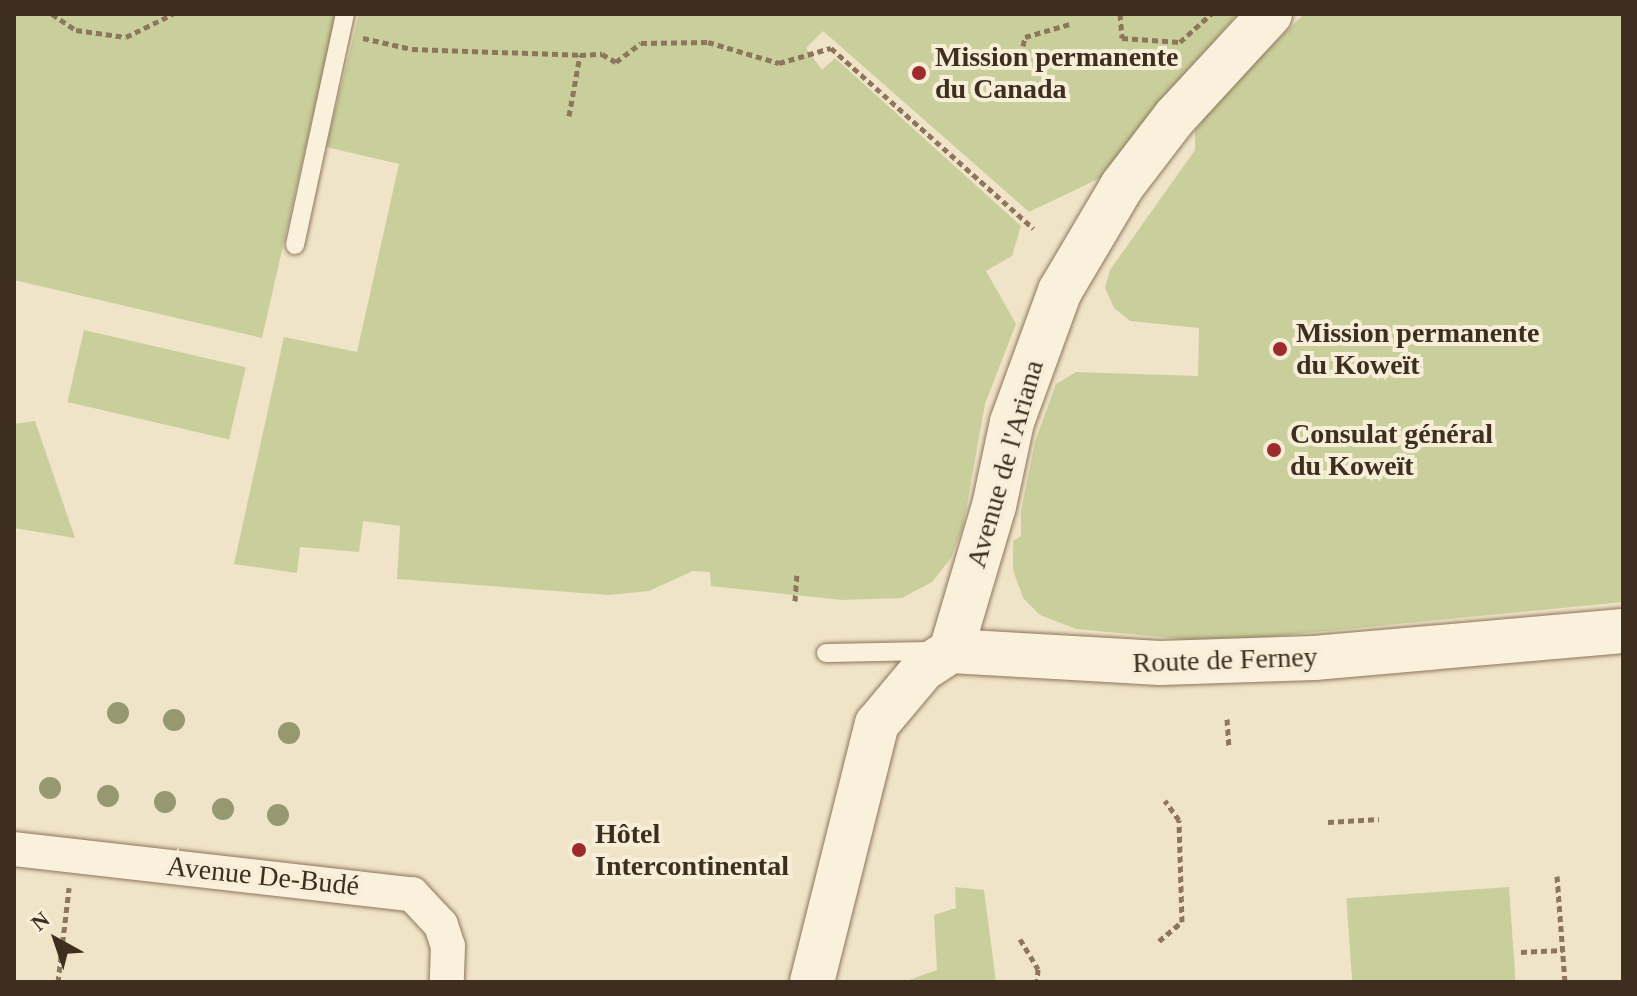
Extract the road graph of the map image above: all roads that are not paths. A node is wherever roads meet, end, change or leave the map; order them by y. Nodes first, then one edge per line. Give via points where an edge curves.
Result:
1 (345, 14) edge
2 (1270, 14) edge
3 (295, 245) dead end
4 (1623, 631) edge
5 (951, 651) junction
6 (826, 653) dead end
7 (14, 849) edge
8 (447, 982) edge
9 (812, 982) edge

1 - 3 lane
2 - 5 street, Avenue de l'Ariana via 1175,117 1122,186 1060,291 1012,422 994,506
4 - 5 street, Route de Ferney via 1314,658 1175,663 1089,663
5 - 6 lane, Route de Ferney
5 - 9 street via 923,669 877,724
7 - 8 street, Avenue De-Budé via 412,894 441,925 448,946

